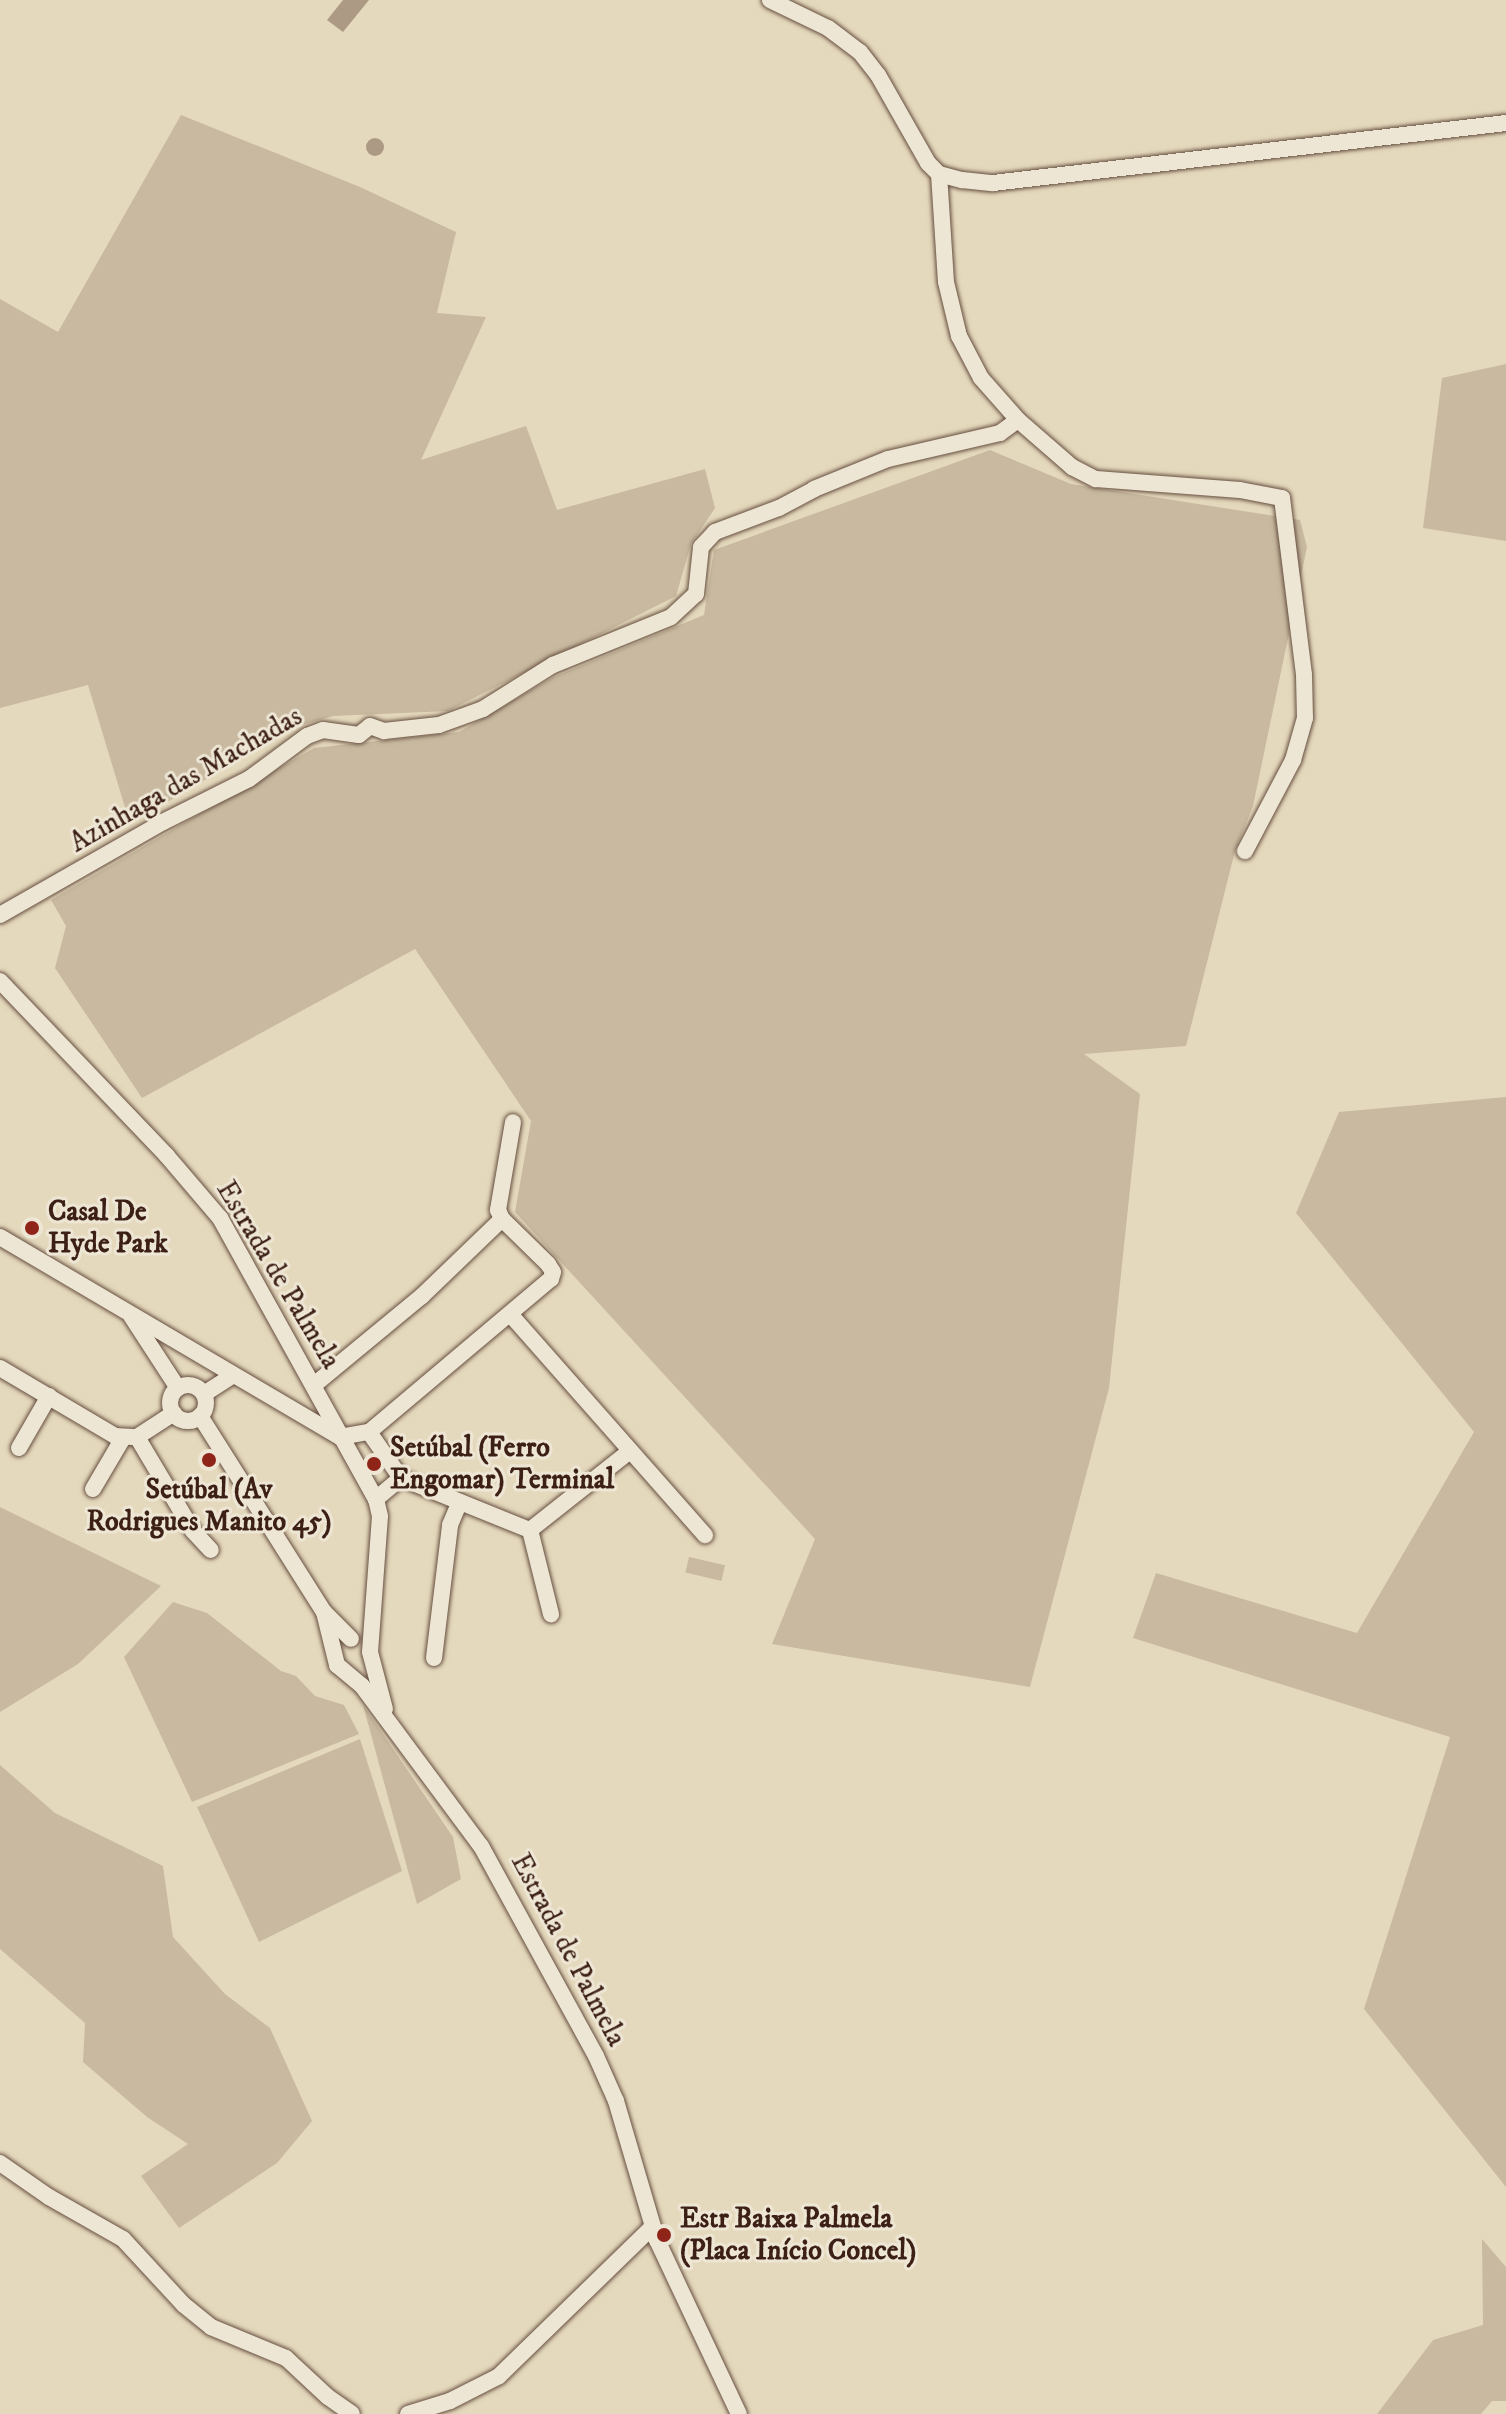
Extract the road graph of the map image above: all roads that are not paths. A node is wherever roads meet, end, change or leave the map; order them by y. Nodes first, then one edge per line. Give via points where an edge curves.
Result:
1 (770, 0) edge
2 (1506, 123) edge
3 (939, 174) junction
4 (1018, 420) junction
5 (1245, 851) dead end
6 (0, 915) edge
7 (0, 981) edge
8 (513, 1122) dead end
9 (502, 1219) junction
10 (0, 1237) edge
11 (510, 1314) junction
12 (131, 1316) junction
13 (0, 1368) edge
14 (233, 1375) junction
15 (314, 1385) junction
16 (178, 1388) junction
17 (204, 1394) junction
18 (49, 1396) junction
19 (174, 1413) junction
20 (200, 1416) junction
21 (369, 1432) junction
22 (130, 1437) junction
23 (340, 1437) junction
24 (19, 1448) dead end
25 (630, 1451) junction
26 (401, 1478) junction
27 (93, 1489) dead end
28 (376, 1499) junction
29 (460, 1502) junction
30 (530, 1530) junction
31 (705, 1535) dead end
32 (211, 1550) dead end
33 (372, 1609) junction
34 (324, 1612) junction
35 (551, 1614) dead end
36 (352, 1638) junction
37 (335, 1655) junction
38 (370, 1655) junction
39 (434, 1658) dead end
40 (346, 1672) junction
41 (389, 1722) junction
42 (0, 2163) edge
43 (652, 2227) junction
44 (352, 2414) edge
45 (408, 2414) edge
46 (739, 2414) edge

1 - 3 street via 828,28 860,52
2 - 3 street via 993,183
3 - 4 street via 946,282 959,336 981,378
4 - 5 street via 1072,467 1096,479 1282,498 1305,718 1293,760
4 - 6 street, Azinhaga das Machadas via 1000,433 888,459 715,532 701,547 696,594 671,617 553,665 483,709 439,725 384,731 370,726 359,735 323,730 307,736 249,779
7 - 15 street, Estrada de Palmela via 199,1190 239,1249
8 - 9 street via 498,1197
9 - 11 street via 553,1272
9 - 15 street via 422,1296
10 - 12 street
11 - 21 street
11 - 25 street
12 - 14 street via 146,1320
12 - 16 street
13 - 18 street
14 - 17 street
14 - 23 street
15 - 23 street, Estrada de Palmela
16 - 17 street via 195,1386
16 - 19 street via 171,1403
17 - 20 street
18 - 22 street via 108,1433
18 - 24 street
19 - 20 street via 184,1420
19 - 22 street
20 - 34 street
21 - 23 street
21 - 26 street
22 - 27 street
22 - 32 street
23 - 28 street, Estrada de Palmela
25 - 30 street
25 - 31 street
26 - 28 street
26 - 29 street
28 - 33 street, Estrada de Palmela via 380,1516
29 - 30 street
29 - 39 street via 450,1525
30 - 35 street
33 - 36 street, Estrada de Palmela
33 - 38 street, Estrada de Palmela
34 - 36 street
34 - 37 street
36 - 37 street via 342,1642
36 - 38 street via 364,1642
37 - 40 street
38 - 40 street via 362,1671
38 - 41 street, Estrada de Palmela
40 - 41 street, Estrada de Palmela
41 - 43 street, Estrada de Palmela via 495,1867 596,2056 616,2101
42 - 44 street via 123,2239 204,2323 286,2358
43 - 45 street via 499,2376 450,2401
43 - 46 street, Estrada de Palmela

